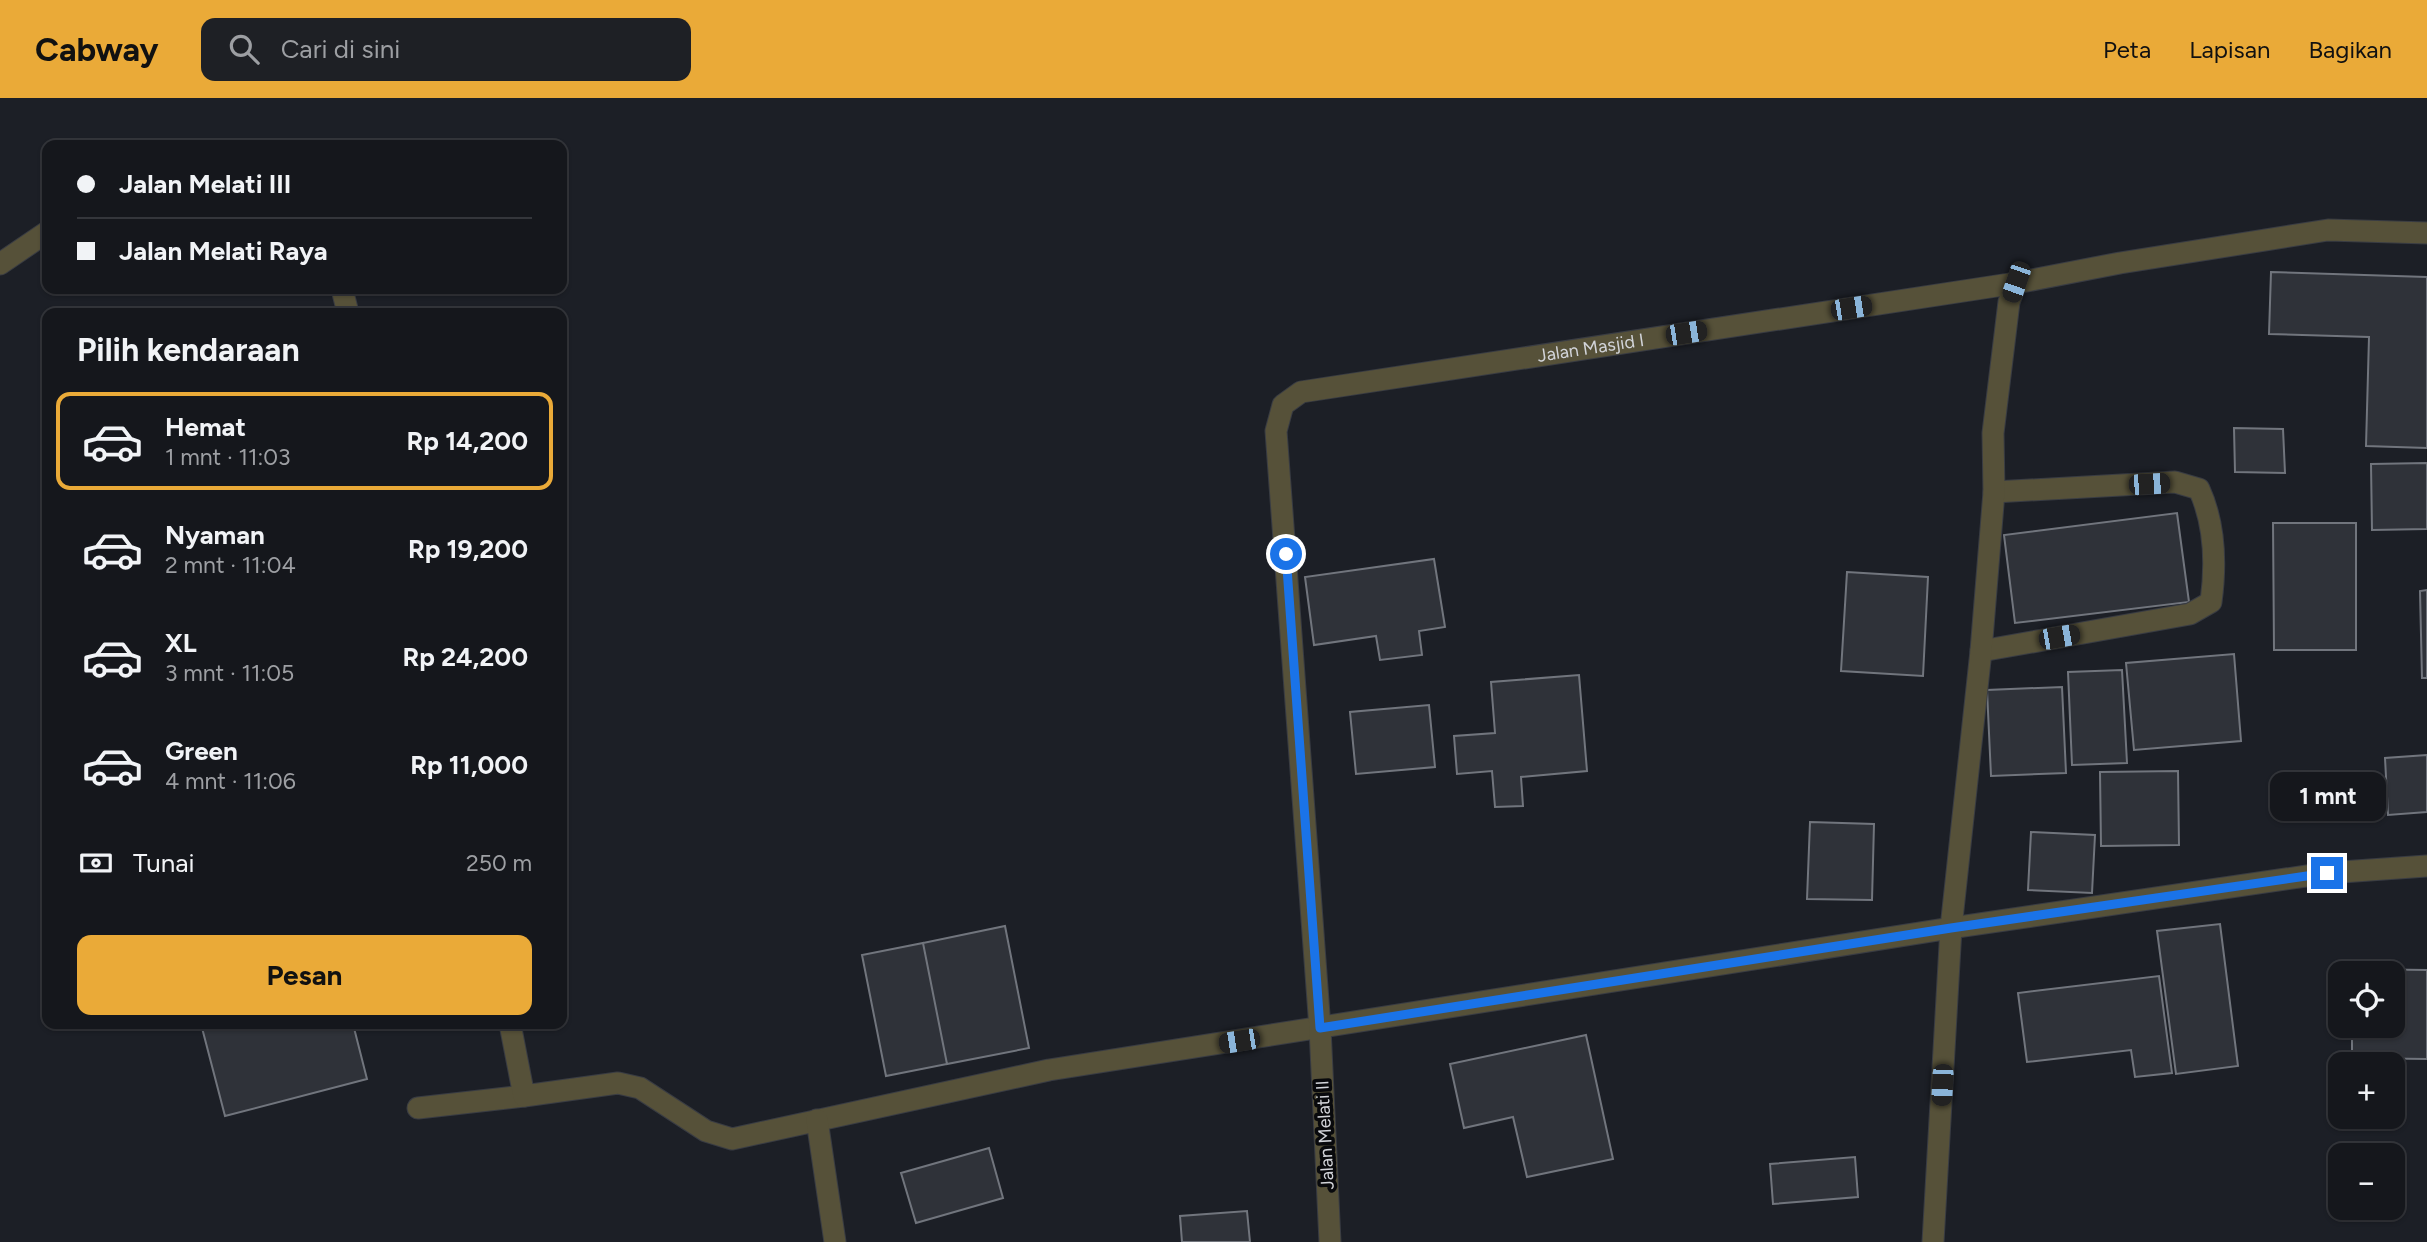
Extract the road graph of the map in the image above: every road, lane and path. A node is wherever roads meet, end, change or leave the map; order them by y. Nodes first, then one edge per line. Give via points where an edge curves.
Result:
1 (2427, 233) edge
2 (42, 235) edge
3 (0, 264) edge
4 (2016, 282) junction
5 (1291, 398) joint
6 (1994, 492) junction
7 (1981, 651) junction
8 (2427, 866) edge
9 (1951, 928) junction
10 (1320, 1028) junction
11 (511, 1029) edge
12 (524, 1096) junction
13 (418, 1108) dead end
14 (817, 1120) junction
15 (835, 1242) edge
16 (1330, 1242) edge
17 (1933, 1242) edge

1 - 4 street, Jalan Masjid I via 2328,230
2 - 3 street
4 - 5 street, Jalan Masjid I via 1301,392
4 - 6 street via 2009,302 1993,433
5 - 10 street, Jalan Melati II via 1283,405 1276,431
6 - 7 street
6 - 7 street via 2175,482 2199,489 2206,504 2215,570 2211,603 2190,614
7 - 9 street
8 - 9 street via 2327,873
9 - 10 street
9 - 17 street
10 - 14 street via 1049,1070
10 - 16 street, Jalan Melati II
11 - 12 street
12 - 13 street
12 - 14 street via 618,1083 640,1088 706,1131 732,1139
14 - 15 street

